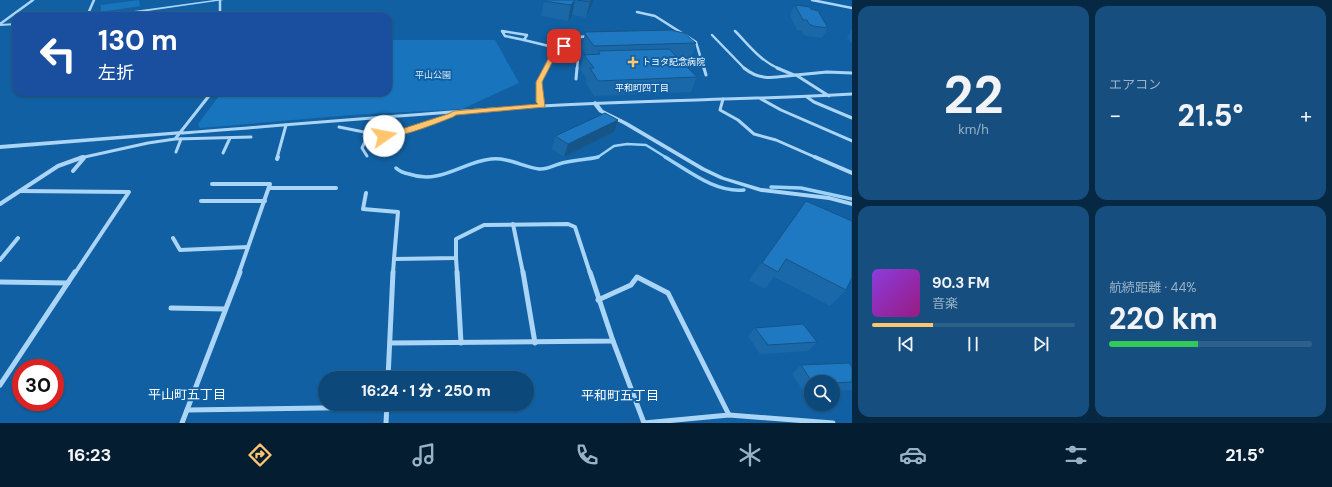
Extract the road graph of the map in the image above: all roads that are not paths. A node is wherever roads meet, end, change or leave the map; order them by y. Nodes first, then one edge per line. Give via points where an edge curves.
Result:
1 (33, 0) edge
2 (94, 0) edge
3 (220, 0) edge
4 (812, 0) edge
5 (852, 8) edge
6 (16, 12) edge
7 (89, 12) edge
8 (134, 12) edge
9 (220, 12) edge
10 (637, 12) dead end
11 (12, 15) edge
12 (0, 24) edge
13 (12, 24) edge
14 (735, 31) dead end
15 (568, 34) dead end
16 (675, 34) edge
17 (683, 34) junction
18 (712, 35) dead end
19 (596, 36) edge
20 (524, 41) junction
21 (557, 48) junction
22 (671, 60) edge
23 (702, 60) junction
24 (578, 63) junction
25 (585, 63) edge
26 (852, 73) edge
27 (706, 75) dead end
28 (796, 76) junction
29 (576, 80) dead end
30 (851, 95) edge
31 (209, 96) edge
32 (829, 96) junction
33 (807, 97) junction
34 (723, 99) junction
35 (761, 99) junction
36 (595, 103) junction
37 (542, 106) junction
38 (454, 113) junction
39 (852, 118) edge
40 (286, 125) junction
41 (339, 126) dead end
42 (211, 130) junction
43 (369, 133) junction
44 (181, 136) junction
45 (252, 137) dead end
46 (230, 138) junction
47 (175, 139) junction
48 (206, 139) junction
49 (852, 141) edge
50 (0, 147) edge
51 (176, 152) dead end
52 (223, 153) dead end
53 (85, 156) junction
54 (367, 156) dead end
55 (278, 159) dead end
56 (73, 171) dead end
57 (852, 173) edge
58 (212, 184) dead end
59 (269, 188) junction
60 (336, 188) dead end
61 (20, 191) junction
62 (366, 193) dead end
63 (201, 201) dead end
64 (265, 201) junction
65 (0, 204) edge
66 (852, 204) edge
67 (513, 224) junction
68 (18, 238) dead end
69 (173, 238) dead end
70 (248, 247) junction
71 (456, 258) junction
72 (394, 259) junction
73 (0, 260) edge
74 (0, 282) edge
75 (68, 283) junction
76 (598, 300) junction
77 (171, 308) dead end
78 (225, 309) junction
79 (614, 341) junction
80 (390, 343) junction
81 (461, 343) junction
82 (535, 343) junction
83 (388, 371) edge
84 (0, 385) edge
85 (318, 407) edge
86 (186, 410) junction
87 (387, 411) edge
88 (729, 415) junction
89 (182, 423) edge
90 (386, 423) edge
91 (644, 423) edge
92 (833, 423) edge

1 - 6 street
2 - 7 street
3 - 8 street
3 - 9 street
4 - 5 street
10 - 17 street via 655,16
11 - 12 street
12 - 13 street
14 - 28 street via 768,64
15 - 21 street via 564,46
16 - 17 street
17 - 23 street via 696,42
18 - 28 street via 735,60 758,77
19 - 24 street via 580,37
20 - 20 street via 505,36 502,31 527,35
20 - 21 street
21 - 37 street via 539,82
22 - 23 street
23 - 27 street
24 - 25 street
24 - 29 street
26 - 28 street via 827,72
28 - 32 street
30 - 32 street
31 - 44 street
32 - 33 street
33 - 35 street
33 - 39 street
34 - 35 street
34 - 36 street
34 - 57 street via 720,110 738,120 754,134 776,140
35 - 49 street
36 - 37 street
36 - 66 street via 601,111 722,178 761,190 829,198
37 - 38 street
38 - 40 street
38 - 43 street via 392,135
40 - 42 street
40 - 55 street
41 - 43 street
42 - 44 street
42 - 48 street
43 - 54 street via 362,148
44 - 47 street
44 - 47 street
44 - 48 street
44 - 50 street
44 - 51 street
45 - 46 street
46 - 48 street
46 - 52 street
47 - 53 street
53 - 56 street
53 - 61 street via 58,166
58 - 59 street via 270,184
59 - 60 street
59 - 64 street
61 - 65 street
61 - 75 street via 129,192
62 - 72 street via 363,209 398,212
63 - 64 street
64 - 70 street
67 - 71 street via 484,225 456,239
67 - 76 street via 568,224 575,227
67 - 82 street
68 - 73 street
69 - 70 street via 180,250
70 - 78 street
71 - 72 street
71 - 81 street
72 - 80 street
74 - 75 street
75 - 84 street
76 - 79 street
76 - 88 street via 632,285 638,276 668,293
77 - 78 street
78 - 86 street
79 - 82 street
79 - 91 street
80 - 81 street
80 - 83 street
81 - 82 street
85 - 86 street
86 - 89 street
87 - 90 street
88 - 91 street
88 - 92 street

